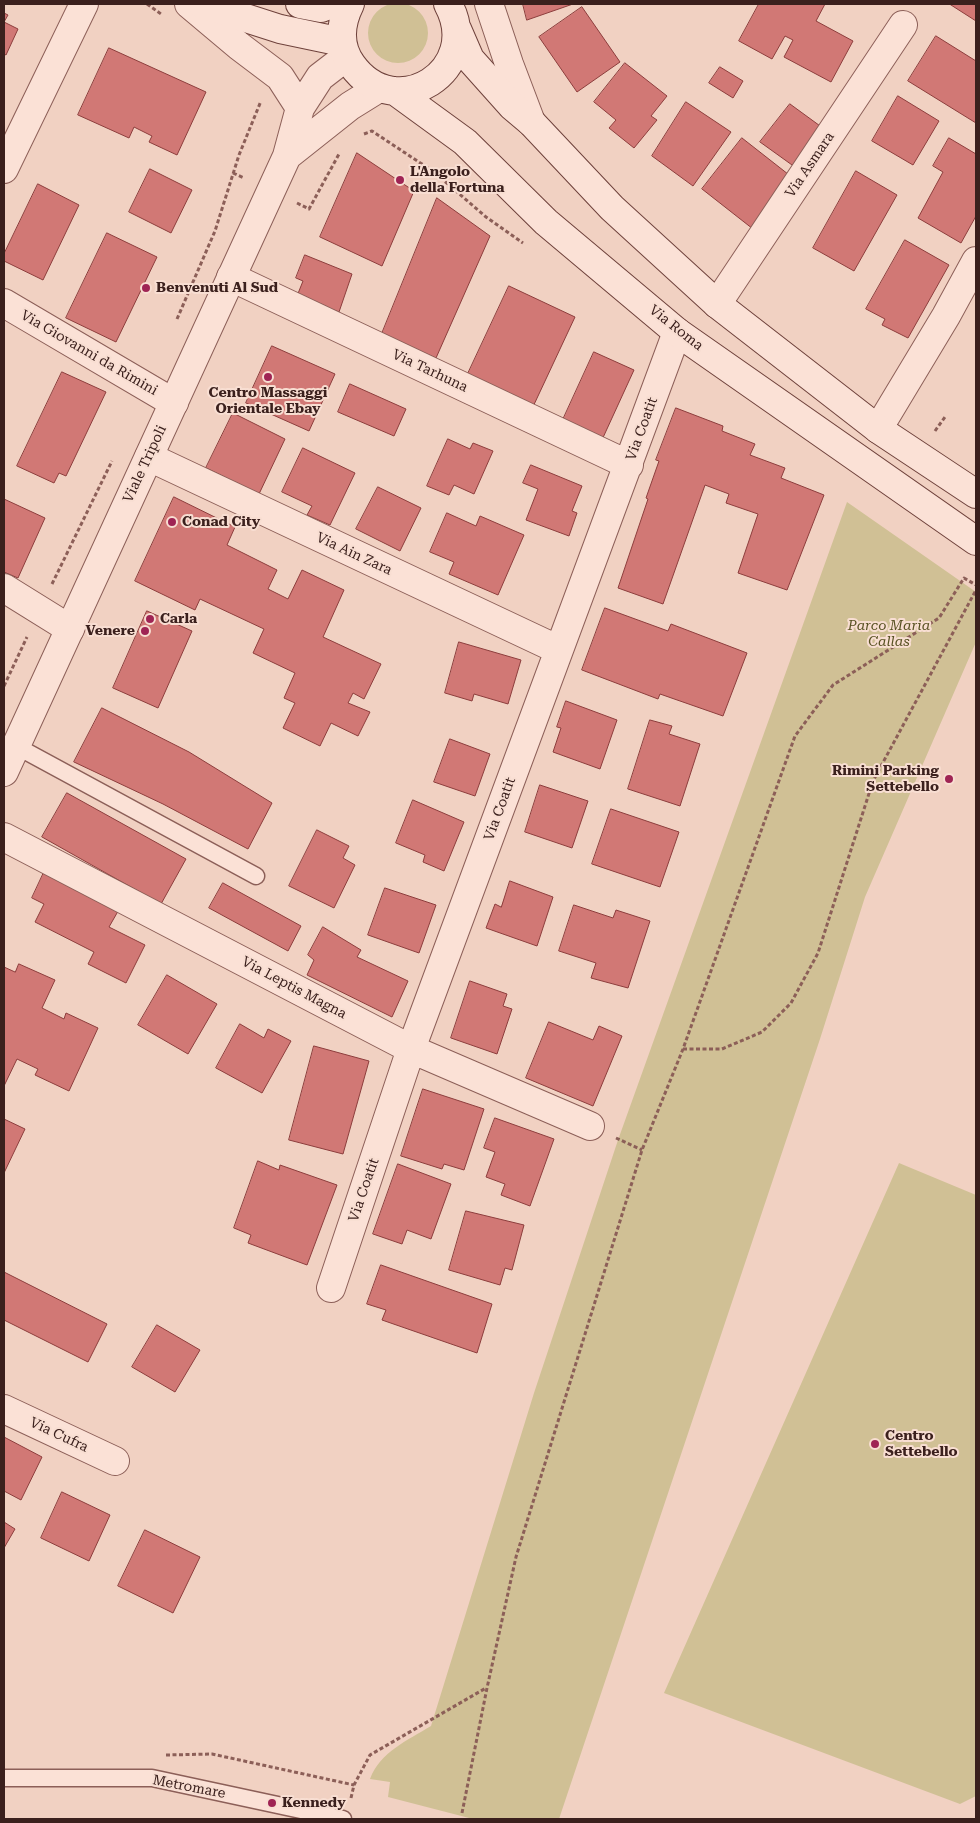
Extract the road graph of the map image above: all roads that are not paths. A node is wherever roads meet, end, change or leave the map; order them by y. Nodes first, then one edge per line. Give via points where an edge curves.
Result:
1 (84, 4) edge
2 (190, 4) edge
3 (202, 4) edge
4 (300, 4) edge
5 (331, 4) edge
6 (350, 4) edge
7 (448, 4) edge
8 (489, 4) edge
9 (903, 25) dead end
10 (457, 29) junction
11 (344, 50) junction
12 (387, 90) junction
13 (300, 108) junction
14 (530, 122) junction
15 (287, 156) junction
16 (4, 169) edge
17 (976, 261) edge
18 (232, 277) junction
19 (4, 303) edge
20 (717, 304) junction
21 (677, 332) junction
22 (174, 403) junction
23 (878, 429) junction
24 (148, 457) junction
25 (629, 465) junction
26 (976, 494) edge
27 (976, 541) edge
28 (4, 588) edge
29 (70, 629) junction
30 (559, 650) junction
31 (16, 746) junction
32 (4, 772) edge
33 (4, 837) edge
34 (256, 876) dead end
35 (412, 1049) junction
36 (590, 1126) dead end
37 (331, 1288) dead end
38 (4, 1409) edge
39 (115, 1461) dead end
40 (4, 1778) edge
41 (342, 1819) edge

1 - 16 street
2 - 13 street via 280,77
3 - 11 street
4 - 5 street via 321,8
6 - 11 street via 342,29
7 - 10 street
8 - 14 street
9 - 20 street, Via Asmara
10 - 12 street via 452,57 435,80 409,91
10 - 14 street via 470,59
11 - 12 street, Via Roma via 360,76
11 - 13 street, Viale Tripoli via 320,77
12 - 15 street, Viale Tripoli via 350,106
12 - 21 street, Via Roma via 465,142 546,222
13 - 15 street, Viale Tripoli
14 - 20 street via 612,208
15 - 18 street, Viale Tripoli
17 - 23 street
18 - 22 street, Viale Tripoli
18 - 25 street, Via Tarhuna
19 - 22 street, Via Giovanni da Rimini
20 - 23 street
21 - 25 street, Via Coatit
21 - 27 street, Via Roma
22 - 24 street, Viale Tripoli
23 - 26 street
24 - 29 street, Viale Tripoli
24 - 30 street, Via Ain Zara
25 - 30 street, Via Coatit
28 - 29 street
29 - 31 street, Viale Tripoli
30 - 35 street, Via Coatit
31 - 32 street, Viale Tripoli
31 - 34 lane
33 - 35 street, Via Leptis Magna
35 - 36 street, Via Leptis Magna
35 - 37 street, Via Coatit
38 - 39 street, Via Cufra
40 - 41 lane, Metromare via 152,1778

